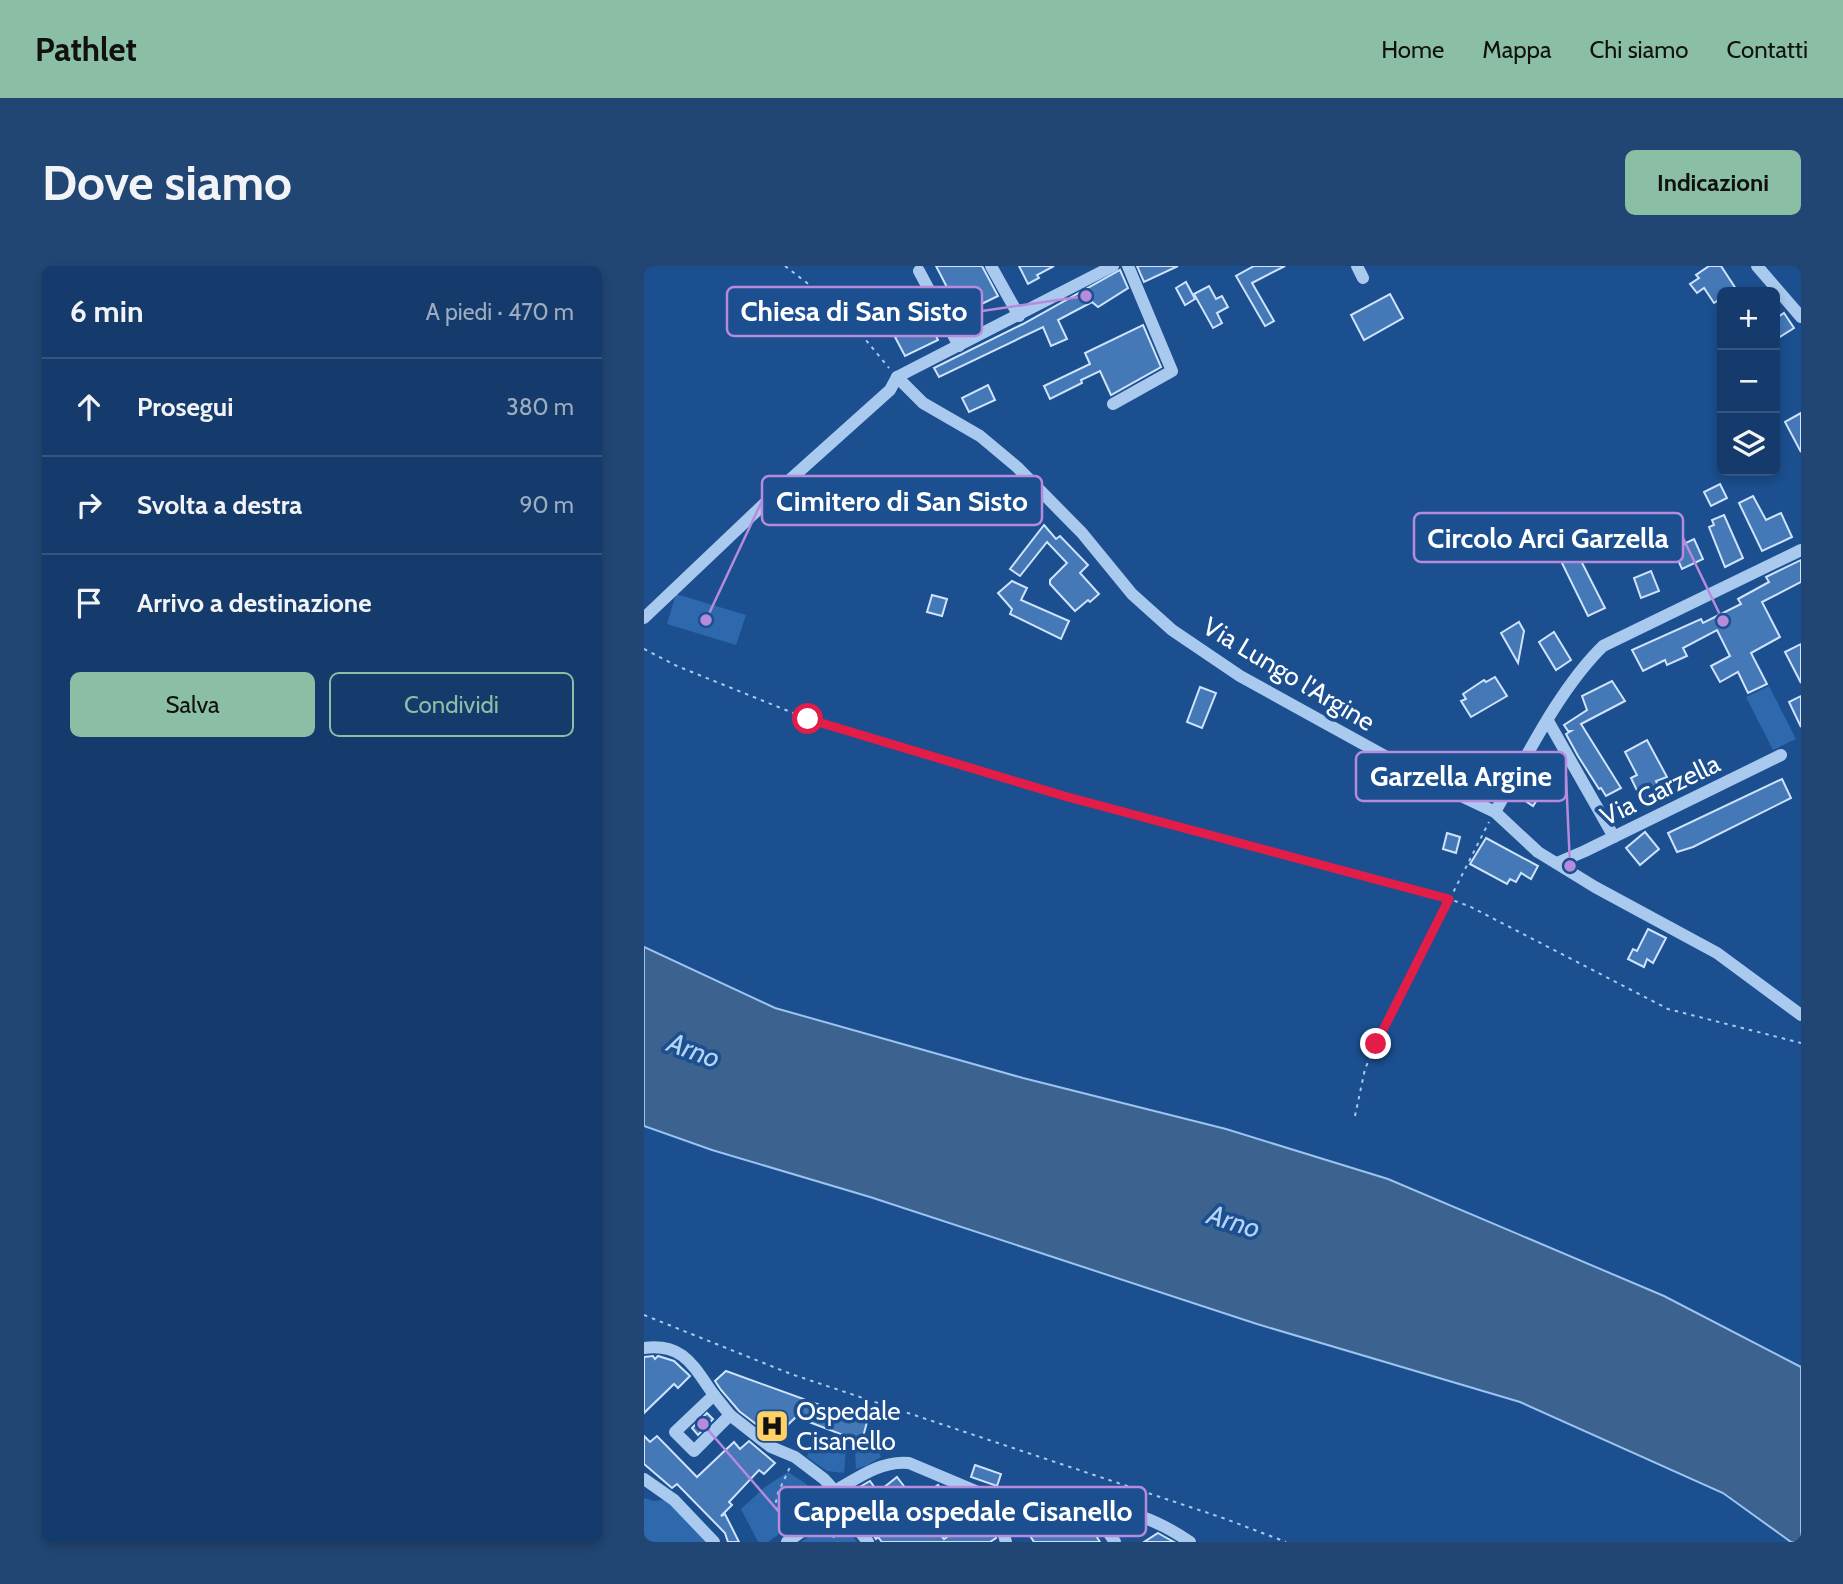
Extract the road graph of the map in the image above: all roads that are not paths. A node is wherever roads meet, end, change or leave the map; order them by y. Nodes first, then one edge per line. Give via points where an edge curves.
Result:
1 (991, 266) edge
2 (1113, 266) edge
3 (1128, 266) edge
4 (1757, 266) edge
5 (919, 271) dead end
6 (1019, 316) junction
7 (1801, 317) edge
8 (958, 346) junction
9 (897, 377) junction
10 (1113, 404) dead end
11 (1801, 550) edge
12 (644, 618) edge
13 (1548, 721) junction
14 (1782, 755) dead end
15 (1495, 812) junction
16 (1614, 837) junction
17 (1557, 863) junction
18 (1801, 1015) edge
19 (644, 1348) edge
20 (714, 1395) junction
21 (730, 1415) junction
22 (644, 1480) edge
23 (835, 1491) junction
24 (997, 1500) junction
25 (839, 1505) junction
26 (1097, 1514) junction
27 (998, 1517) dead end
28 (792, 1539) edge
29 (714, 1542) edge
30 (868, 1542) edge
31 (1115, 1542) edge
32 (1189, 1542) edge

1 - 6 street
2 - 6 street
3 - 10 street via 1172,371
4 - 7 street
5 - 8 street
6 - 8 street
8 - 9 street
9 - 12 street via 890,390
9 - 15 street, Via Lungo l'Argine via 923,402 980,436 1017,467 1082,533 1132,594 1172,630 1240,676
11 - 13 street via 1603,646
13 - 15 street
13 - 16 street
14 - 16 street, Via Garzella
15 - 17 street, Via Lungo l'Argine
16 - 17 street, Via Garzella
17 - 18 street, Via Lungo l'Argine via 1717,953
19 - 20 street via 662,1346 688,1359
20 - 21 street
20 - 21 street via 675,1432 694,1451
21 - 23 street via 771,1447 795,1457
22 - 29 street via 674,1500
23 - 24 street via 869,1472 901,1462
23 - 25 street
24 - 26 street via 1062,1495 1085,1502
24 - 27 street
25 - 28 street
25 - 30 street
26 - 31 street
26 - 32 street via 1108,1510 1152,1520

